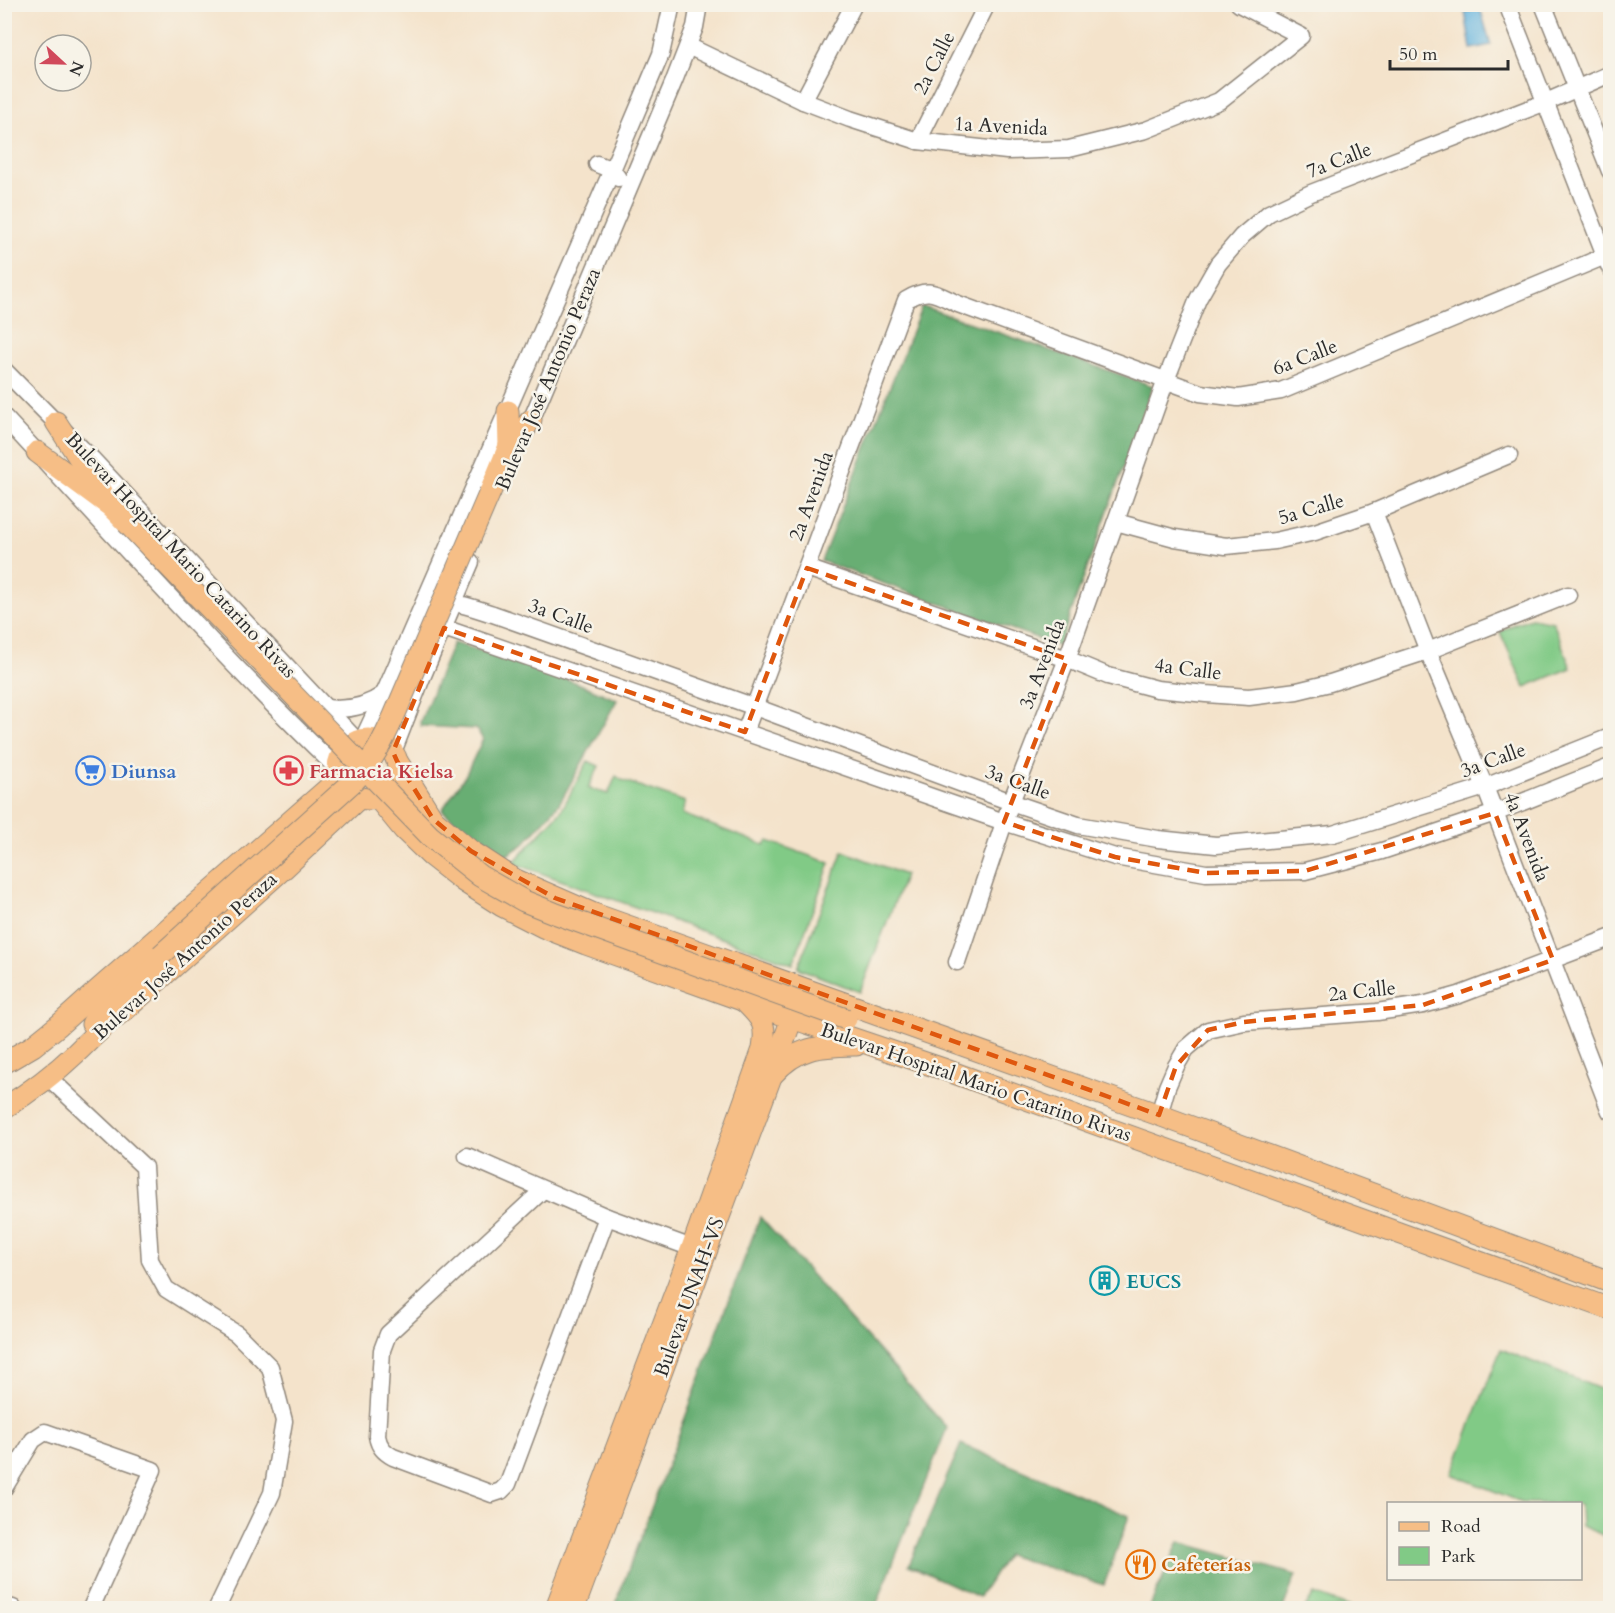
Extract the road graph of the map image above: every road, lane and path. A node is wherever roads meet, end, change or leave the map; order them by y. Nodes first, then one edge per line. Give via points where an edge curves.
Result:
1 (672, 4) edge
2 (699, 4) edge
3 (854, 4) edge
4 (987, 4) edge
5 (1239, 4) edge
6 (1508, 4) edge
7 (1543, 4) edge
8 (688, 46) junction
9 (1611, 74) edge
10 (1577, 87) junction
11 (803, 100) junction
12 (1546, 102) junction
13 (918, 141) junction
14 (604, 167) junction
15 (1611, 171) edge
16 (1609, 259) edge
17 (598, 262) junction
18 (906, 300) joint
19 (4, 370) edge
20 (1166, 381) junction
21 (508, 411) junction
22 (4, 417) edge
23 (531, 420) junction
24 (56, 422) junction
25 (508, 446) junction
26 (37, 452) junction
27 (1509, 454) dead end
28 (110, 506) junction
29 (1374, 512) junction
30 (1116, 522) junction
31 (807, 568) junction
32 (1568, 595) dead end
33 (454, 602) junction
34 (424, 603) junction
35 (444, 628) junction
36 (1428, 651) junction
37 (1067, 659) junction
38 (384, 694) junction
39 (755, 707) junction
40 (326, 708) junction
41 (745, 732) junction
42 (1611, 737) edge
43 (360, 740) junction
44 (395, 757) junction
45 (1611, 767) edge
46 (339, 774) junction
47 (1485, 787) junction
48 (368, 797) junction
49 (1011, 802) junction
50 (1495, 813) junction
51 (1004, 822) junction
52 (1611, 938) edge
53 (1553, 960) junction
54 (957, 962) dead end
55 (791, 984) junction
56 (744, 1000) junction
57 (98, 1013) junction
58 (792, 1018) junction
59 (59, 1025) junction
60 (909, 1041) junction
61 (953, 1042) junction
62 (870, 1044) junction
63 (74, 1055) junction
64 (4, 1063) edge
65 (943, 1069) junction
66 (772, 1074) junction
67 (48, 1077) junction
68 (1606, 1085) edge
69 (4, 1108) edge
70 (1611, 1112) edge
71 (1159, 1115) junction
72 (467, 1156) dead end
73 (543, 1190) junction
74 (607, 1217) junction
75 (692, 1248) junction
76 (1610, 1282) edge
77 (1611, 1309) edge
78 (652, 1376) junction
79 (4, 1488) edge
80 (601, 1512) junction
81 (4, 1606) edge
82 (13, 1608) edge
83 (91, 1608) edge
84 (217, 1608) edge
85 (556, 1608) edge
86 (574, 1608) edge

1 - 14 street, Bulevar José Antonio Peraza via 661,54
2 - 8 street, Bulevar José Antonio Peraza
3 - 11 street
4 - 13 street, 2a Calle
5 - 13 street, 1a Avenida via 1301,36 1219,100 1146,130 1069,149 1007,151
6 - 12 street
7 - 10 street
8 - 11 street, 1a Avenida
8 - 17 street, Bulevar José Antonio Peraza
9 - 10 street, 7a Calle
10 - 12 street, 7a Calle
10 - 15 street
11 - 13 street, 1a Avenida
12 - 16 street
12 - 20 street, 7a Calle via 1269,213 1218,264 1198,299
14 - 17 street via 621,181
14 - 21 street, Bulevar José Antonio Peraza
16 - 20 street, 6a Calle via 1281,391 1238,398 1200,393
17 - 23 street, Bulevar José Antonio Peraza
18 - 20 street, 6a Calle via 918,292 934,293
18 - 31 street, 2a Avenida
19 - 24 street, Bulevar Hospital Mario Catarino Rivas
20 - 30 street, 3a Avenida
21 - 25 main road
21 - 34 street, Bulevar José Antonio Peraza
22 - 26 street, Bulevar Hospital Mario Catarino Rivas
23 - 25 main road
23 - 33 street, Bulevar José Antonio Peraza
24 - 28 main road
24 - 40 street, Bulevar Hospital Mario Catarino Rivas
25 - 57 main road, bridge via 394,716 369,764
26 - 28 main road
26 - 46 street, Bulevar Hospital Mario Catarino Rivas
27 - 29 street, 5a Calle
28 - 60 main road, Bulevar Hospital Mario Catarino Rivas, bridge via 430,836 480,876 554,913
29 - 30 street, 5a Calle via 1315,532 1226,546 1175,538
29 - 36 street, 4a Avenida
30 - 37 street, 3a Avenida
31 - 37 street, 4a Calle
31 - 39 street, 2a Avenida
32 - 36 street, 4a Calle
33 - 34 street, 3a Calle
33 - 35 street, Bulevar José Antonio Peraza
33 - 39 street, 3a Calle
34 - 38 street, Bulevar José Antonio Peraza
35 - 41 street, 3a Calle
35 - 44 street, Bulevar José Antonio Peraza via 421,680
36 - 37 street, 4a Calle via 1330,683 1249,697 1157,689 1108,676
36 - 47 street, 4a Avenida
37 - 49 street, 3a Avenida
38 - 40 street via 356,708
38 - 43 street, Bulevar José Antonio Peraza
39 - 41 street, 2a Avenida
39 - 49 street, 3a Calle
40 - 43 street, Bulevar Hospital Mario Catarino Rivas
41 - 51 street, 3a Calle
42 - 47 street, 3a Calle
43 - 44 main road via 380,741
43 - 46 main road via 343,752
44 - 48 main road via 398,770 391,787 385,793
44 - 55 main road, Bulevar Hospital Mario Catarino Rivas via 433,819 471,851 514,879 594,914
45 - 50 street, 3a Calle
46 - 48 main road via 351,794
46 - 59 main road, Bulevar José Antonio Peraza
47 - 49 street, 3a Calle via 1333,834 1216,845 1078,825
47 - 50 street, 4a Avenida
48 - 56 main road, Bulevar Hospital Mario Catarino Rivas via 431,856 501,906 585,944
48 - 63 main road, Bulevar José Antonio Peraza
49 - 51 street, 3a Avenida
50 - 51 street, 3a Calle via 1382,851 1305,871 1217,873 1115,857
50 - 53 street, 4a Avenida
51 - 54 street, 3a Avenida
52 - 53 street, 2a Calle
53 - 68 street, 4a Avenida
53 - 71 street, 2a Calle via 1423,1005 1244,1022 1208,1030 1186,1049 1176,1066
55 - 58 main road, Bulevar UNAH-VS
55 - 61 main road, Bulevar Hospital Mario Catarino Rivas
56 - 58 main road, Bulevar Hospital Mario Catarino Rivas
56 - 75 main road, Bulevar UNAH-VS via 764,1026 763,1049
57 - 59 main road
57 - 63 main road
58 - 62 main road, Bulevar Hospital Mario Catarino Rivas
58 - 66 main road, Bulevar UNAH-VS
59 - 64 main road, Bulevar José Antonio Peraza
60 - 61 main road
60 - 65 main road
61 - 71 main road, Bulevar Hospital Mario Catarino Rivas
62 - 65 main road, Bulevar Hospital Mario Catarino Rivas
62 - 66 main road via 807,1050 792,1056
63 - 67 main road, Bulevar José Antonio Peraza
65 - 77 main road, Bulevar Hospital Mario Catarino Rivas
66 - 78 main road, Bulevar UNAH-VS
67 - 69 main road, Bulevar José Antonio Peraza
67 - 84 street via 144,1167 150,1260 166,1289 237,1334 270,1367 284,1421 272,1493
68 - 70 street, 4a Avenida
71 - 76 main road, Bulevar Hospital Mario Catarino Rivas
72 - 73 street
73 - 74 street
73 - 74 street via 388,1334 382,1350 376,1436 386,1453 492,1494 508,1484
74 - 75 street
75 - 78 main road, Bulevar UNAH-VS
78 - 80 main road, Bulevar UNAH-VS
79 - 83 street via 33,1440 45,1432 153,1470
80 - 85 main road, Bulevar UNAH-VS
80 - 86 main road, Bulevar UNAH-VS
81 - 82 street

